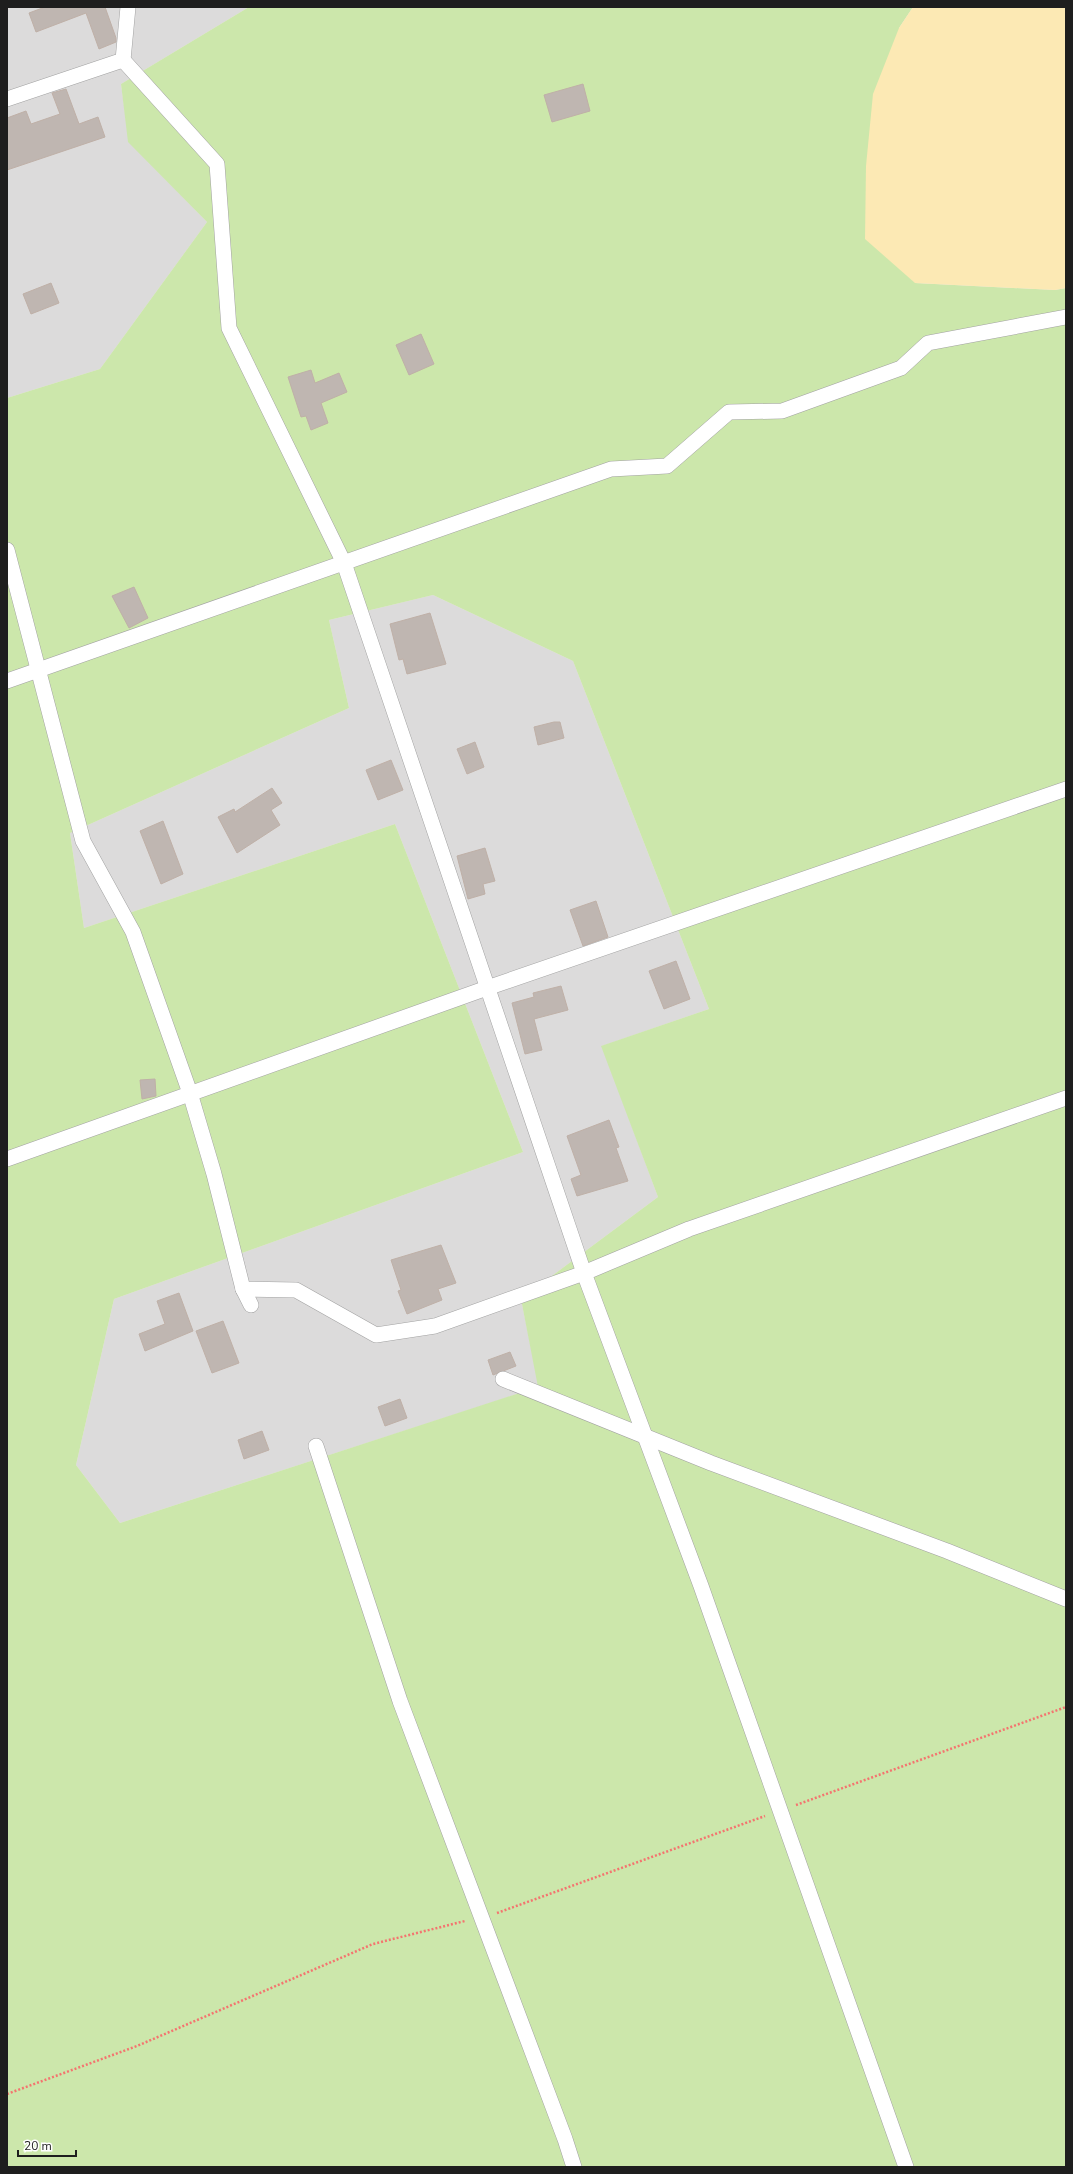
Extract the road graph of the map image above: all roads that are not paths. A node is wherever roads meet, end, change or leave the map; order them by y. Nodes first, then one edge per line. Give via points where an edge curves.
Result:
1 (128, 7) edge
2 (123, 60) junction
3 (7, 99) edge
4 (1066, 317) edge
5 (7, 550) edge
6 (344, 563) junction
7 (37, 670) junction
8 (7, 681) edge
9 (1066, 788) edge
10 (487, 988) junction
11 (190, 1093) junction
12 (1066, 1098) edge
13 (7, 1159) edge
14 (584, 1273) junction
15 (243, 1289) junction
16 (251, 1305) dead end
17 (503, 1379) dead end
18 (646, 1436) junction
19 (316, 1446) dead end
20 (1066, 1599) edge
21 (574, 2167) edge
22 (906, 2167) edge

1 - 2 street
2 - 3 street
2 - 6 street via 217,164 229,328
4 - 6 street via 928,343 900,368 782,411 729,412 666,466 612,469
5 - 7 street
6 - 7 street
6 - 10 street
7 - 8 street
7 - 11 street via 46,694 83,841 133,932
9 - 10 street
10 - 11 street
10 - 14 street
11 - 13 street
11 - 15 street via 214,1174
12 - 14 street via 689,1229
14 - 15 street via 435,1326 376,1336 296,1290
14 - 18 street
15 - 16 street
17 - 18 street
18 - 20 street
18 - 22 street
19 - 21 street via 400,1701 566,2139

